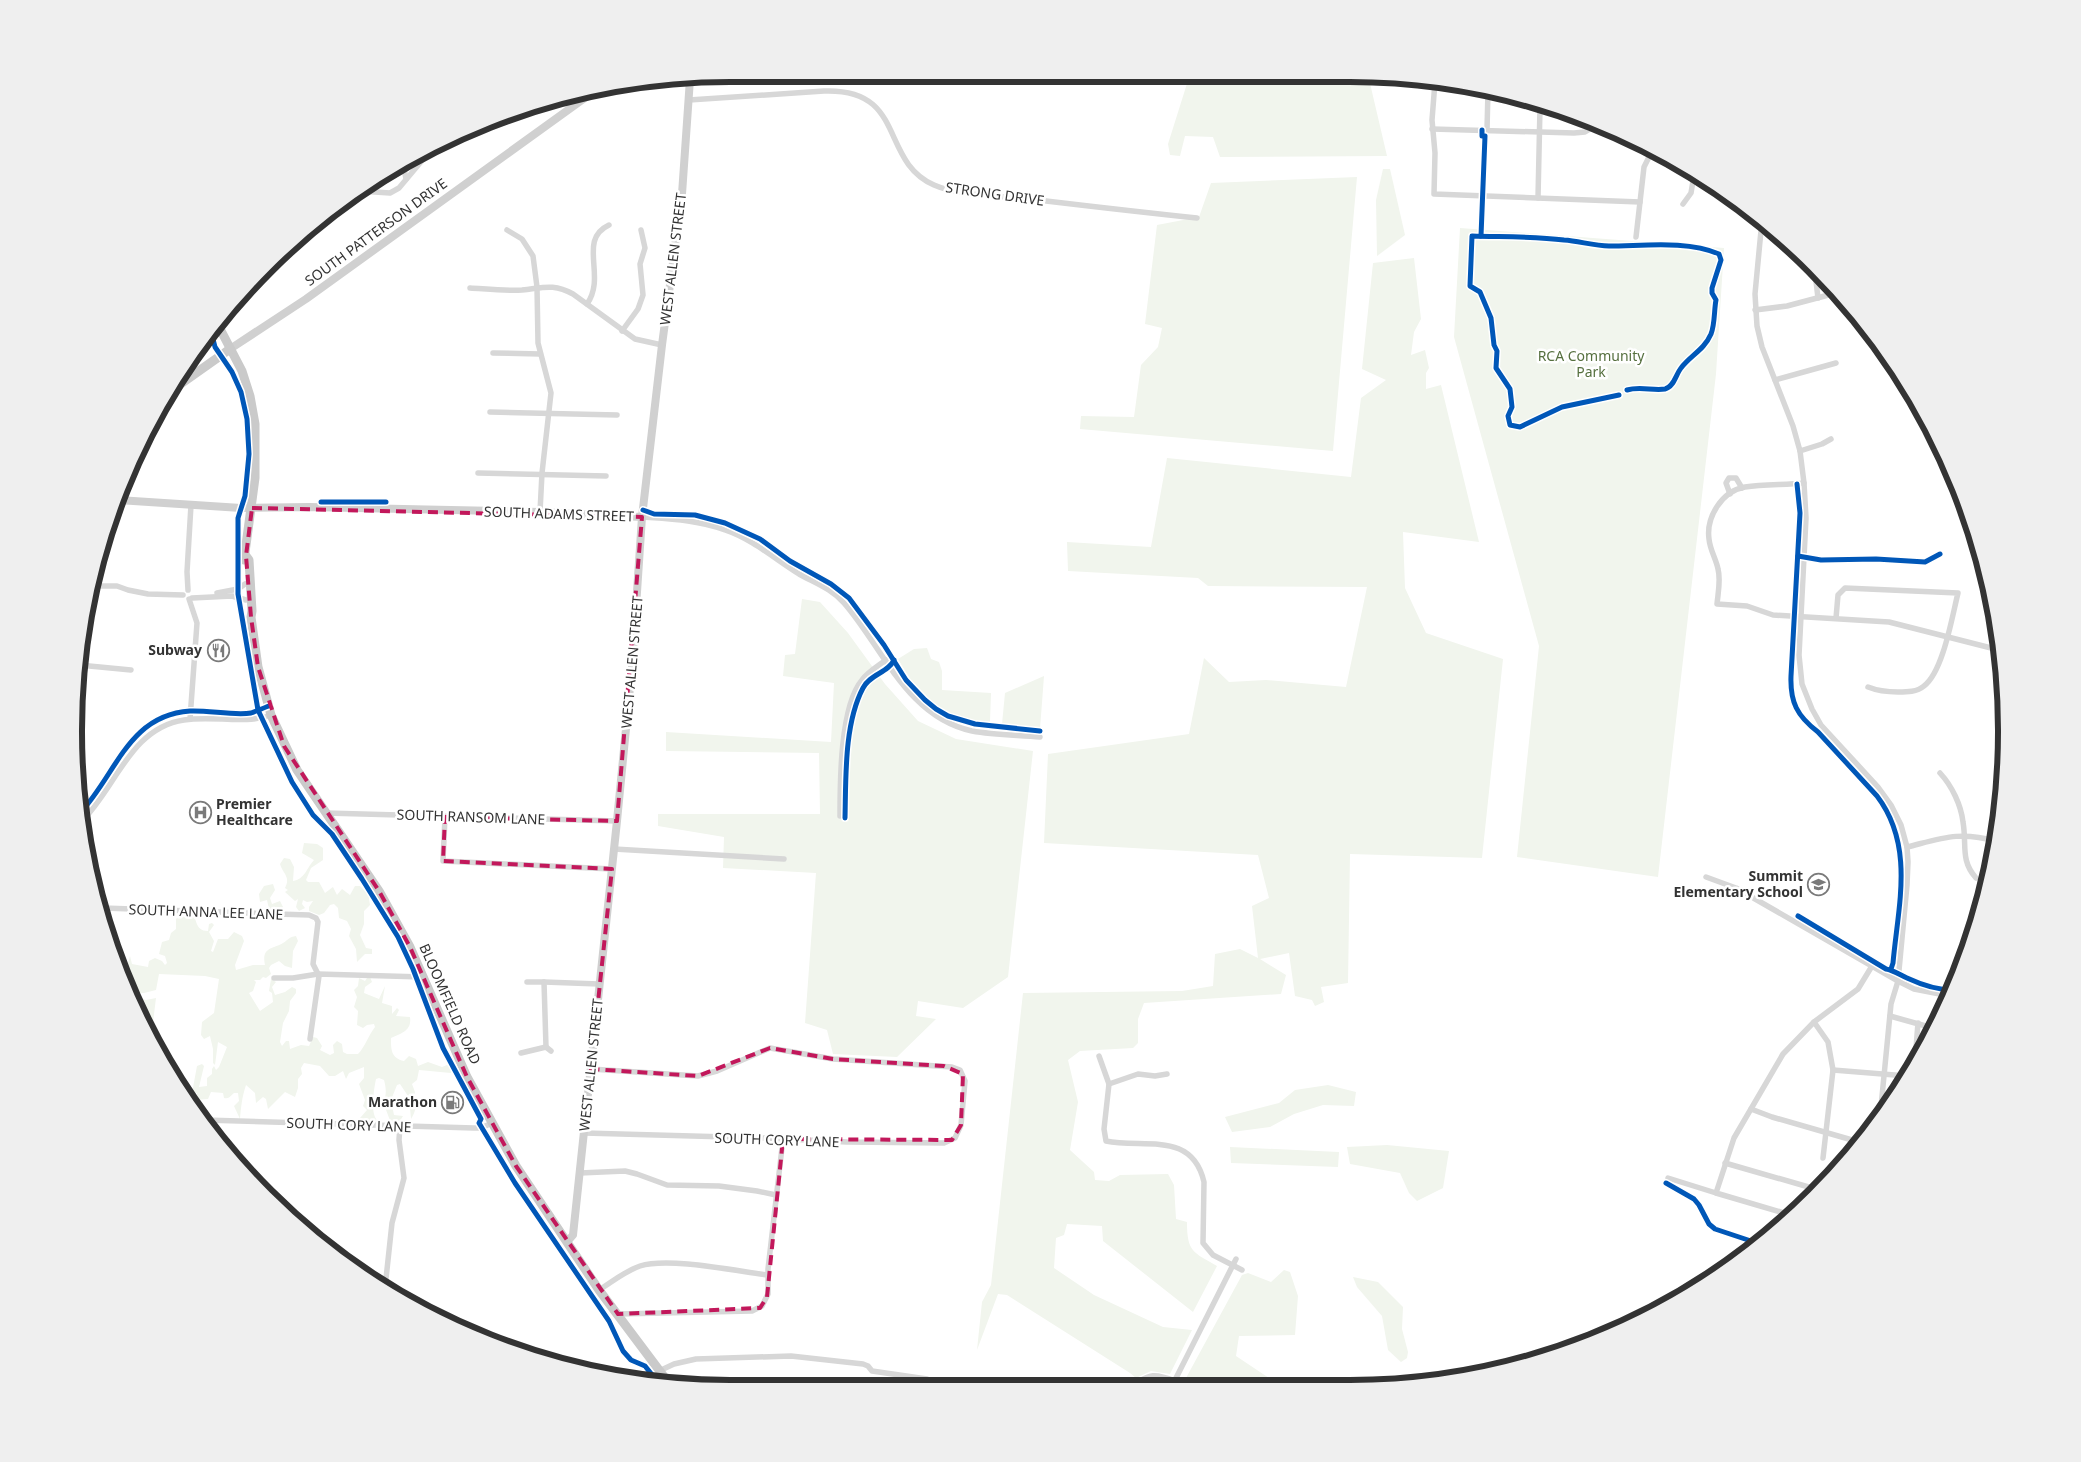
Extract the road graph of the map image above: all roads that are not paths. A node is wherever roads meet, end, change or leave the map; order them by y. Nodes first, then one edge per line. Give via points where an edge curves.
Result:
1 (690, 84) edge
2 (1435, 88) edge
3 (1488, 98) edge
4 (689, 100) junction
5 (581, 101) edge
6 (1540, 112) edge
7 (1432, 129) junction
8 (1590, 129) edge
9 (1487, 130) junction
10 (1539, 132) junction
11 (1650, 156) edge
12 (421, 161) edge
13 (404, 171) edge
14 (406, 179) junction
15 (1693, 181) edge
16 (371, 192) edge
17 (1538, 198) junction
18 (1640, 202) junction
19 (1683, 204) dead end
20 (1197, 218) dead end
21 (609, 225) dead end
22 (507, 230) dead end
23 (641, 230) dead end
24 (1761, 230) edge
25 (1636, 237) dead end
26 (1816, 279) edge
27 (537, 287) junction
28 (470, 288) dead end
29 (1830, 295) edge
30 (1818, 298) junction
31 (587, 304) junction
32 (1755, 310) junction
33 (221, 331) edge
34 (622, 331) junction
35 (662, 345) junction
36 (230, 349) junction
37 (493, 353) dead end
38 (540, 354) junction
39 (1836, 363) dead end
40 (186, 380) edge
41 (1775, 380) junction
42 (490, 412) dead end
43 (549, 414) junction
44 (617, 415) dead end
45 (1831, 439) dead end
46 (1800, 451) junction
47 (478, 473) dead end
48 (542, 474) junction
49 (606, 476) dead end
50 (1804, 483) junction
51 (1742, 488) junction
52 (1730, 494) junction
53 (125, 501) edge
54 (191, 505) junction
55 (252, 508) junction
56 (540, 512) junction
57 (642, 517) junction
58 (246, 556) junction
59 (245, 584) junction
60 (99, 586) edge
61 (190, 595) junction
62 (246, 600) junction
63 (1801, 616) junction
64 (251, 617) junction
65 (1836, 618) junction
66 (1947, 636) junction
67 (1993, 648) edge
68 (886, 660) junction
69 (86, 666) edge
70 (131, 670) dead end
71 (1868, 687) dead end
72 (271, 715) junction
73 (190, 719) junction
74 (1040, 737) dead end
75 (1940, 773) dead end
76 (325, 813) junction
77 (88, 815) edge
78 (840, 816) dead end
79 (445, 817) junction
80 (617, 821) junction
81 (1964, 835) junction
82 (1989, 840) edge
83 (1906, 847) junction
84 (614, 849) junction
85 (784, 859) dead end
86 (612, 869) junction
87 (1706, 878) dead end
88 (1976, 878) dead end
89 (108, 908) edge
90 (1872, 966) junction
91 (318, 974) junction
92 (423, 977) junction
93 (274, 978) dead end
94 (1898, 981) junction
95 (527, 982) dead end
96 (544, 982) junction
97 (599, 984) junction
98 (1942, 994) edge
99 (1890, 1016) junction
100 (1814, 1022) junction
101 (1918, 1024) junction
102 (1927, 1027) edge
103 (310, 1039) dead end
104 (1916, 1047) edge
105 (521, 1053) dead end
106 (1100, 1056) dead end
107 (591, 1069) junction
108 (1833, 1070) junction
109 (1168, 1074) dead end
110 (1885, 1074) junction
111 (1899, 1075) edge
112 (1109, 1084) junction
113 (1882, 1101) edge
114 (1751, 1109) junction
115 (213, 1120) edge
116 (492, 1123) junction
117 (400, 1126) junction
118 (584, 1133) junction
119 (1827, 1133) junction
120 (783, 1139) junction
121 (1853, 1140) edge
122 (1823, 1158) dead end
123 (1725, 1163) junction
124 (580, 1173) junction
125 (1668, 1178) dead end
126 (1811, 1188) edge
127 (1716, 1193) junction
128 (776, 1195) junction
129 (1784, 1213) edge
130 (567, 1242) junction
131 (1236, 1259) dead end
132 (1232, 1265) junction
133 (1242, 1270) dead end
134 (768, 1275) junction
135 (386, 1280) edge
136 (599, 1290) junction
137 (618, 1314) junction
138 (659, 1370) junction
139 (651, 1374) edge
140 (663, 1376) edge
141 (927, 1380) edge
142 (1143, 1380) edge
143 (1171, 1380) edge
144 (1175, 1380) edge

1 - 4 street, WEST ALLEN STREET
2 - 7 street
3 - 9 street
4 - 20 street, STRONG DRIVE via 847,92 878,108 910,168 933,185 972,193
4 - 35 street, WEST ALLEN STREET via 682,194
5 - 36 street, SOUTH PATTERSON DRIVE via 306,299
6 - 10 street
7 - 9 street
7 - 17 street via 1434,194
8 - 10 street via 1574,134
9 - 10 street
10 - 17 street
11 - 18 street via 1644,167
12 - 14 street
13 - 14 street
14 - 16 street via 390,193
15 - 19 street via 1691,193
17 - 18 street
18 - 25 street
21 - 31 street via 599,231 594,241 596,280
22 - 27 street via 522,239 530,249
23 - 34 street via 645,248 640,264 643,295 638,309
24 - 32 street
26 - 30 street
27 - 28 street via 523,290
27 - 31 street via 563,289
27 - 38 street via 536,334
29 - 30 street
30 - 32 street
31 - 34 street
32 - 41 street via 1762,348
33 - 36 main road, BLOOMFIELD ROAD
34 - 35 street via 644,343
35 - 57 street, WEST ALLEN STREET
36 - 40 main road, SOUTH PATTERSON DRIVE
36 - 55 main road, BLOOMFIELD ROAD via 242,371 255,424
37 - 38 street
38 - 43 street via 551,393
39 - 41 street
41 - 46 street
42 - 43 street
43 - 44 street
43 - 48 street
45 - 46 street
46 - 50 street
47 - 48 street
48 - 49 street
48 - 56 street
50 - 51 street
50 - 63 street via 1806,518
51 - 52 street
51 - 52 street via 1736,478 1729,478 1726,483
52 - 63 street via 1716,508 1709,528 1709,543 1719,574 1717,604 1747,606 1769,614
53 - 54 street, SOUTH ADAMS STREET
54 - 55 street, SOUTH ADAMS STREET
54 - 61 street via 187,572
55 - 56 street, SOUTH ADAMS STREET
55 - 58 main road, BLOOMFIELD ROAD
56 - 57 street, SOUTH ADAMS STREET
57 - 68 street, SOUTH ADAMS STREET via 698,522 726,530 753,544 828,589 843,602
57 - 80 street, WEST ALLEN STREET
58 - 59 main road, BLOOMFIELD ROAD
58 - 64 main road, BLOOMFIELD ROAD via 249,560
59 - 61 street via 232,591
59 - 62 main road, BLOOMFIELD ROAD
60 - 61 street via 185,598
61 - 62 street via 232,596
61 - 73 street via 197,623
62 - 64 main road, BLOOMFIELD ROAD
63 - 65 street
63 - 83 street via 1799,665 1808,701 1826,731 1891,805 1901,825
64 - 72 main road, BLOOMFIELD ROAD via 258,666
65 - 66 street via 1889,622
65 - 66 street via 1838,595 1845,588 1958,594
66 - 67 street
66 - 71 street via 1936,672 1923,687 1916,691 1892,692
68 - 74 street, SOUTH ADAMS STREET via 905,689 927,710 949,723 971,730
68 - 78 street via 862,679 853,698 842,753
69 - 70 street
72 - 73 street via 253,720
72 - 76 main road, BLOOMFIELD ROAD via 297,770
73 - 77 street via 169,724 142,742
75 - 81 street via 1949,783 1961,812
76 - 79 street, SOUTH RANSOM LANE
76 - 92 main road, BLOOMFIELD ROAD via 379,890
79 - 80 street, SOUTH RANSOM LANE
79 - 86 street via 443,861
80 - 84 street, WEST ALLEN STREET
81 - 82 street
81 - 83 street
81 - 88 street via 1966,866
83 - 94 street via 1907,877
84 - 85 street
84 - 86 street, WEST ALLEN STREET
86 - 97 street, WEST ALLEN STREET
87 - 90 street via 1736,888
89 - 91 street, SOUTH ANNA LEE LANE via 309,915 318,922 313,964
90 - 94 street
90 - 100 street via 1858,989
91 - 92 street
91 - 93 street
91 - 103 street
92 - 116 main road, BLOOMFIELD ROAD via 451,1043
94 - 98 street via 1914,989
94 - 99 street
95 - 96 street
96 - 97 street
96 - 105 street via 548,1049
97 - 107 street, WEST ALLEN STREET
99 - 101 street
99 - 110 street
100 - 108 street via 1828,1042
100 - 114 street via 1784,1054
101 - 102 street
101 - 104 street
106 - 112 street
107 - 118 street, WEST ALLEN STREET
107 - 120 street, SOUTH CORY LANE via 698,1076 770,1048 834,1059 952,1067 960,1070 965,1081 961,1126 955,1138 948,1142
108 - 110 street
108 - 119 street
109 - 112 street via 1138,1074
110 - 111 street
110 - 113 street
112 - 132 street via 1104,1129 1106,1141 1118,1144 1162,1143 1192,1158 1204,1182 1203,1243 1213,1255
114 - 119 street
114 - 123 street via 1734,1138
115 - 117 street, SOUTH CORY LANE
116 - 117 street, SOUTH CORY LANE via 481,1128
116 - 130 main road, BLOOMFIELD ROAD via 516,1166
117 - 135 street via 404,1178 392,1223
118 - 120 street, SOUTH CORY LANE
118 - 124 street, WEST ALLEN STREET
119 - 121 street
119 - 122 street
120 - 128 street
123 - 126 street
123 - 127 street
124 - 128 street via 625,1171 667,1185 719,1186
124 - 130 street, WEST ALLEN STREET via 573,1235
125 - 127 street
127 - 129 street
128 - 134 street
130 - 136 main road, BLOOMFIELD ROAD
131 - 132 street
132 - 133 street
132 - 144 street
134 - 136 street via 690,1265 646,1265
134 - 137 street via 767,1300 752,1311
136 - 137 main road, BLOOMFIELD ROAD
137 - 138 main road, BLOOMFIELD ROAD
138 - 139 street
138 - 140 main road, BLOOMFIELD ROAD
138 - 141 street via 696,1358 791,1356 863,1364 872,1371
142 - 143 street via 1153,1375

